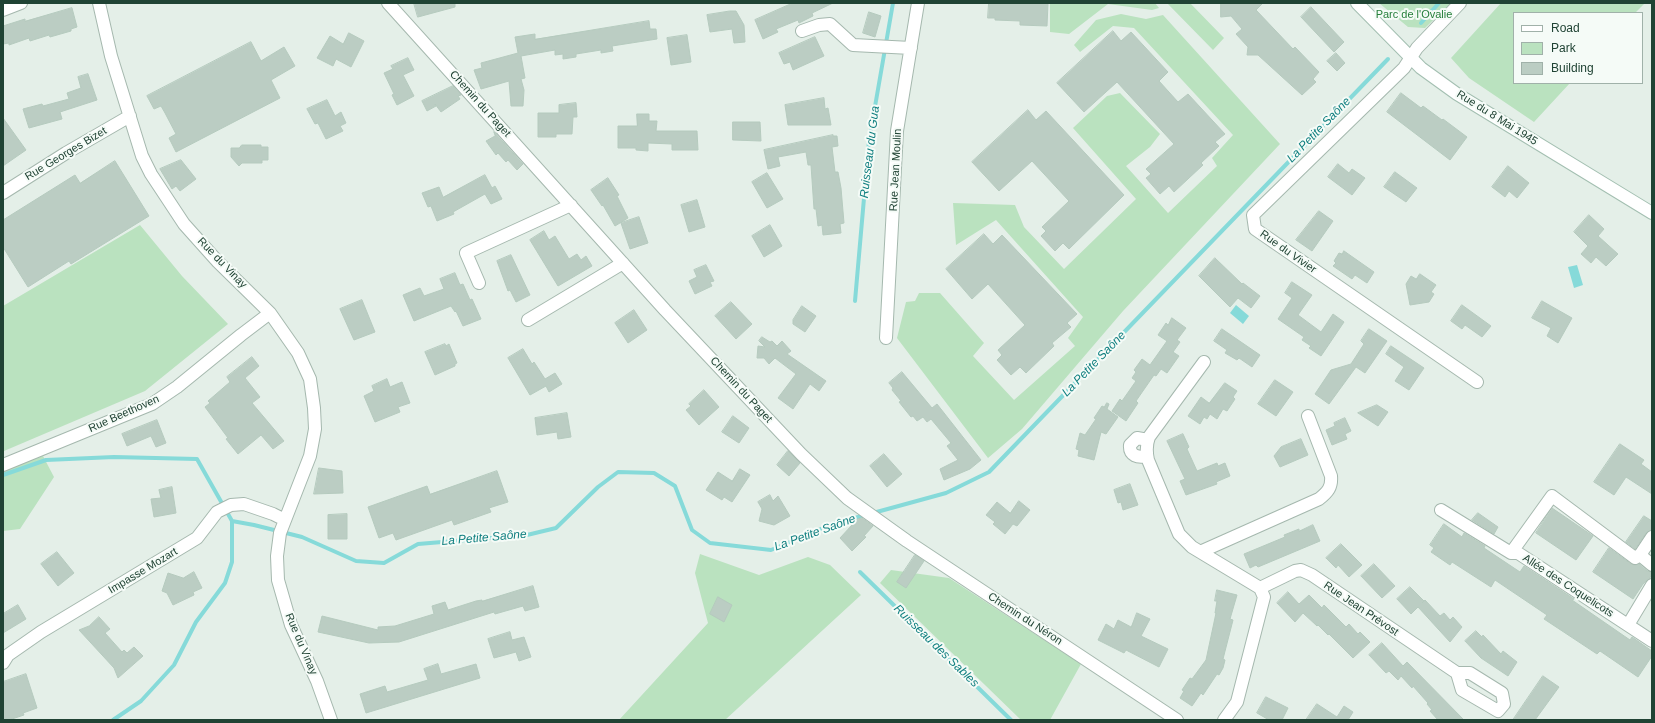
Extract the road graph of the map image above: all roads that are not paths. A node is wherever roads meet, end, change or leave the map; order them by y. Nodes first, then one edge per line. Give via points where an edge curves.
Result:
1 (21, 3) edge
2 (99, 3) edge
3 (388, 3) edge
4 (918, 3) edge
5 (1357, 3) edge
6 (1460, 3) edge
7 (3, 10) edge
8 (802, 31) dead end
9 (911, 48) junction
10 (1410, 57) junction
11 (130, 116) junction
12 (3, 193) edge
13 (571, 205) junction
14 (1652, 213) edge
15 (623, 263) junction
16 (479, 283) dead end
17 (270, 313) junction
18 (528, 320) dead end
19 (886, 338) dead end
20 (1204, 362) dead end
21 (1477, 382) dead end
22 (1308, 416) dead end
23 (1148, 440) junction
24 (1147, 456) junction
25 (3, 465) edge
26 (1442, 510) dead end
27 (869, 514) joint
28 (285, 520) junction
29 (1652, 537) edge
30 (1200, 552) junction
31 (1511, 553) junction
32 (1640, 555) junction
33 (1652, 565) edge
34 (1652, 585) edge
35 (1260, 588) junction
36 (1628, 625) junction
37 (1652, 641) edge
38 (3, 663) edge
39 (1457, 673) dead end
40 (331, 720) edge
41 (1177, 720) edge
42 (1224, 720) edge

1 - 7 street
2 - 11 street, Rue du Vinay via 111,56
3 - 13 street, Chemin du Paget
4 - 9 street, Rue Jean Moulin
5 - 10 street, Rue du 8 Mai 1945
6 - 10 street
8 - 9 street via 830,24 853,45
9 - 19 street, Rue Jean Moulin via 897,131
10 - 14 street, Rue du 8 Mai 1945 via 1457,94
10 - 21 street, Rue du Vivier via 1404,68 1253,215 1255,229
11 - 12 street, Rue Georges Bizet
11 - 17 street, Rue du Vinay via 142,156 184,224
13 - 15 street, Chemin du Paget
13 - 16 street via 466,253
15 - 18 street
15 - 27 street, Chemin du Paget via 801,454 847,498
17 - 25 street, Rue Beethoven via 152,404
17 - 28 street, Rue du Vinay via 298,353 310,379 314,408 315,429 310,456
20 - 23 street
22 - 30 street via 1331,476 1332,484 1327,492 1319,499
23 - 24 street
23 - 24 street via 1137,438 1130,444 1129,450 1137,457
24 - 30 street via 1179,534
26 - 31 street, Allée des Coquelicots
27 - 41 street, Chemin du Néron
28 - 38 street, Impasse Mozart via 244,504 231,505 217,512 197,538 41,632 8,654
28 - 40 street, Rue du Vinay via 278,542 278,580 291,625 317,681
29 - 32 street
30 - 35 street
31 - 32 street via 1552,496 1635,558
31 - 36 street, Allée des Coquelicots via 1518,553
32 - 33 street
34 - 36 street
35 - 39 street, Rue Jean Prévost via 1301,570
35 - 42 street via 1264,596 1237,702
36 - 37 street, Allée des Coquelicots

